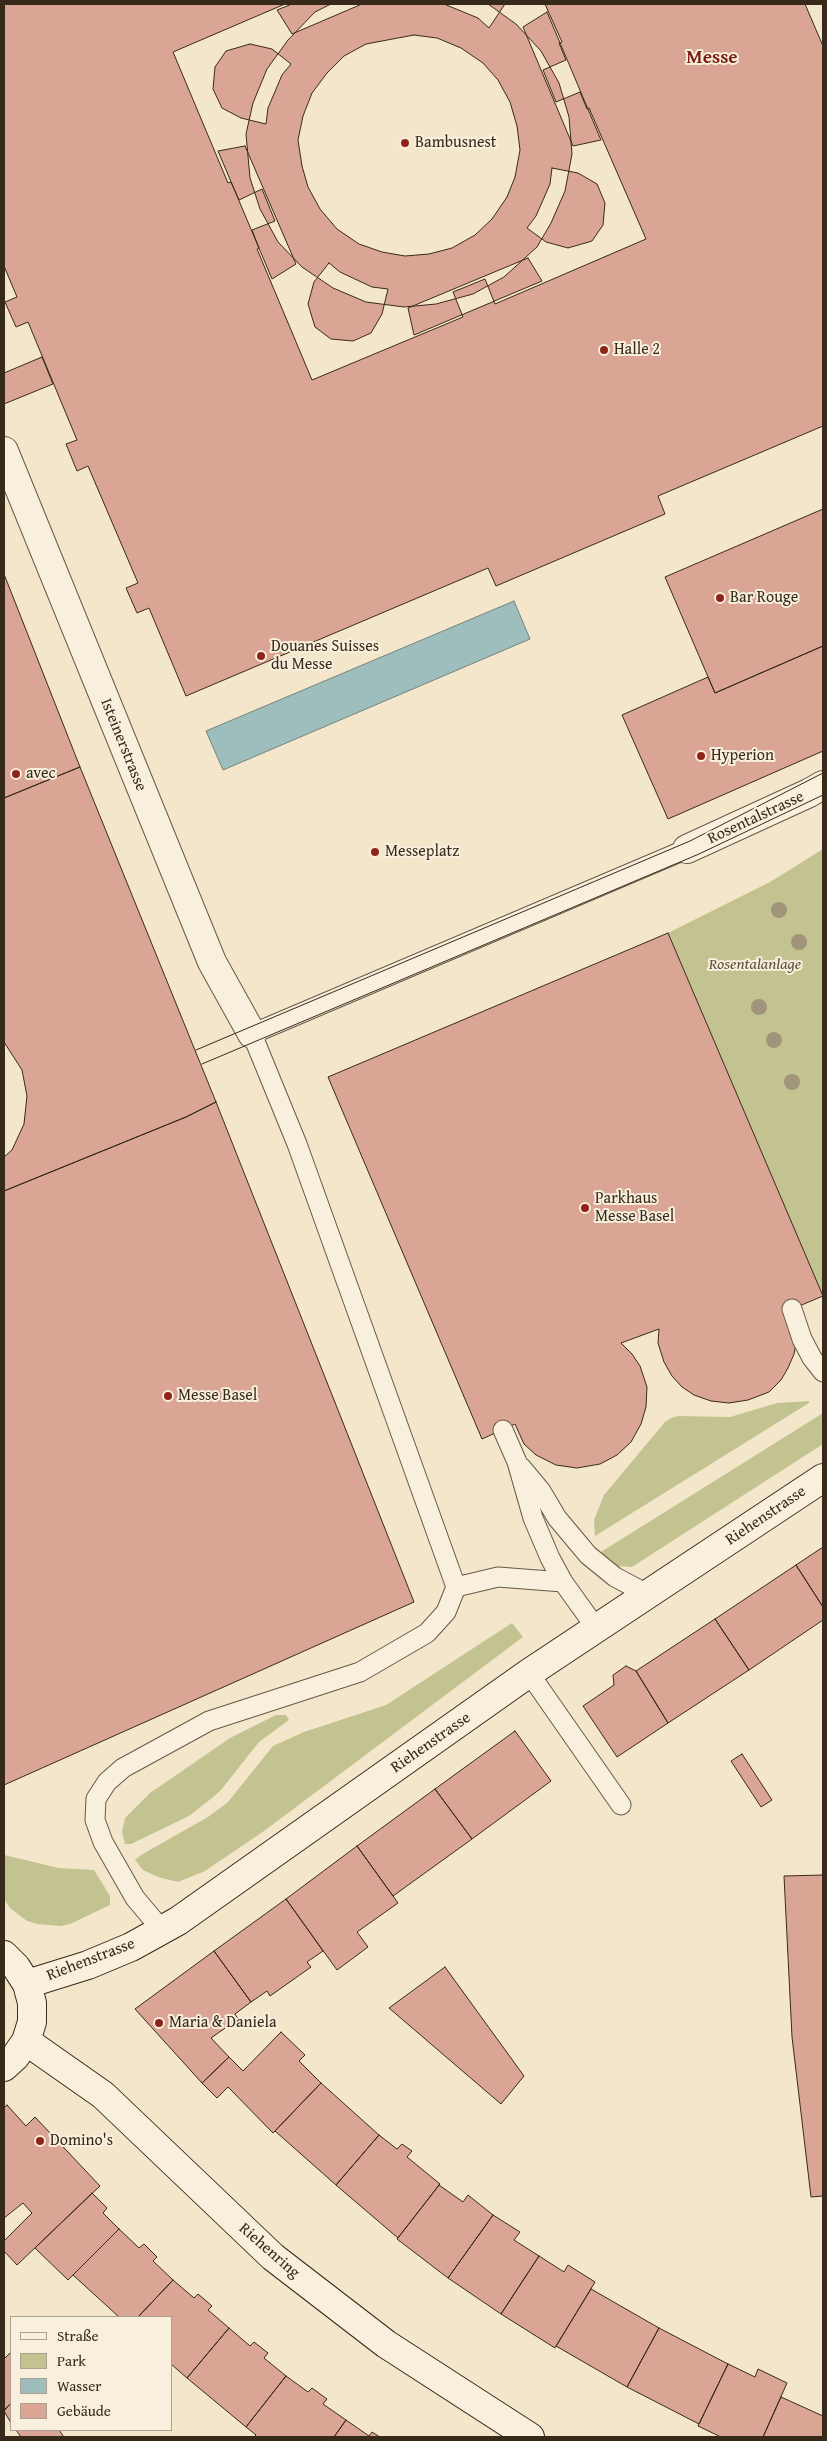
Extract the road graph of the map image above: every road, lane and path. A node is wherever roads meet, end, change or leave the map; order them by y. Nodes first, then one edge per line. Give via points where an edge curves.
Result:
1 (4, 451) edge
2 (823, 785) edge
3 (687, 849) joint
4 (252, 1034) junction
5 (792, 1309) dead end
6 (823, 1372) edge
7 (503, 1430) dead end
8 (517, 1462) junction
9 (823, 1478) edge
10 (563, 1582) junction
11 (456, 1588) junction
12 (647, 1594) junction
13 (596, 1628) junction
14 (529, 1673) junction
15 (621, 1806) dead end
16 (162, 1930) junction
17 (4, 1955) edge
18 (27, 1984) junction
19 (26, 2041) junction
20 (4, 2067) edge
21 (530, 2437) edge

1 - 4 main road, Isteinerstrasse via 212,962
2 - 3 main road, Rosentalstrasse
3 - 4 lane
4 - 11 lane via 300,1154
5 - 6 lane via 802,1339
7 - 8 lane
8 - 10 lane via 533,1518
8 - 12 lane via 588,1556 615,1577
9 - 12 main road, Riehenstrasse
10 - 11 lane via 498,1577
10 - 13 lane
11 - 16 lane via 446,1612 427,1634 360,1672 209,1721 123,1768 107,1782 96,1799 95,1820 103,1842 135,1898
12 - 13 main road, Riehenstrasse
13 - 14 main road, Riehenstrasse
14 - 15 lane
14 - 16 main road, Riehenstrasse
16 - 18 main road, Riehenstrasse via 88,1965
17 - 18 main road via 16,1966
18 - 19 main road via 32,2022
19 - 20 main road
19 - 21 main road, Riehenring via 103,2095 272,2257 386,2344

